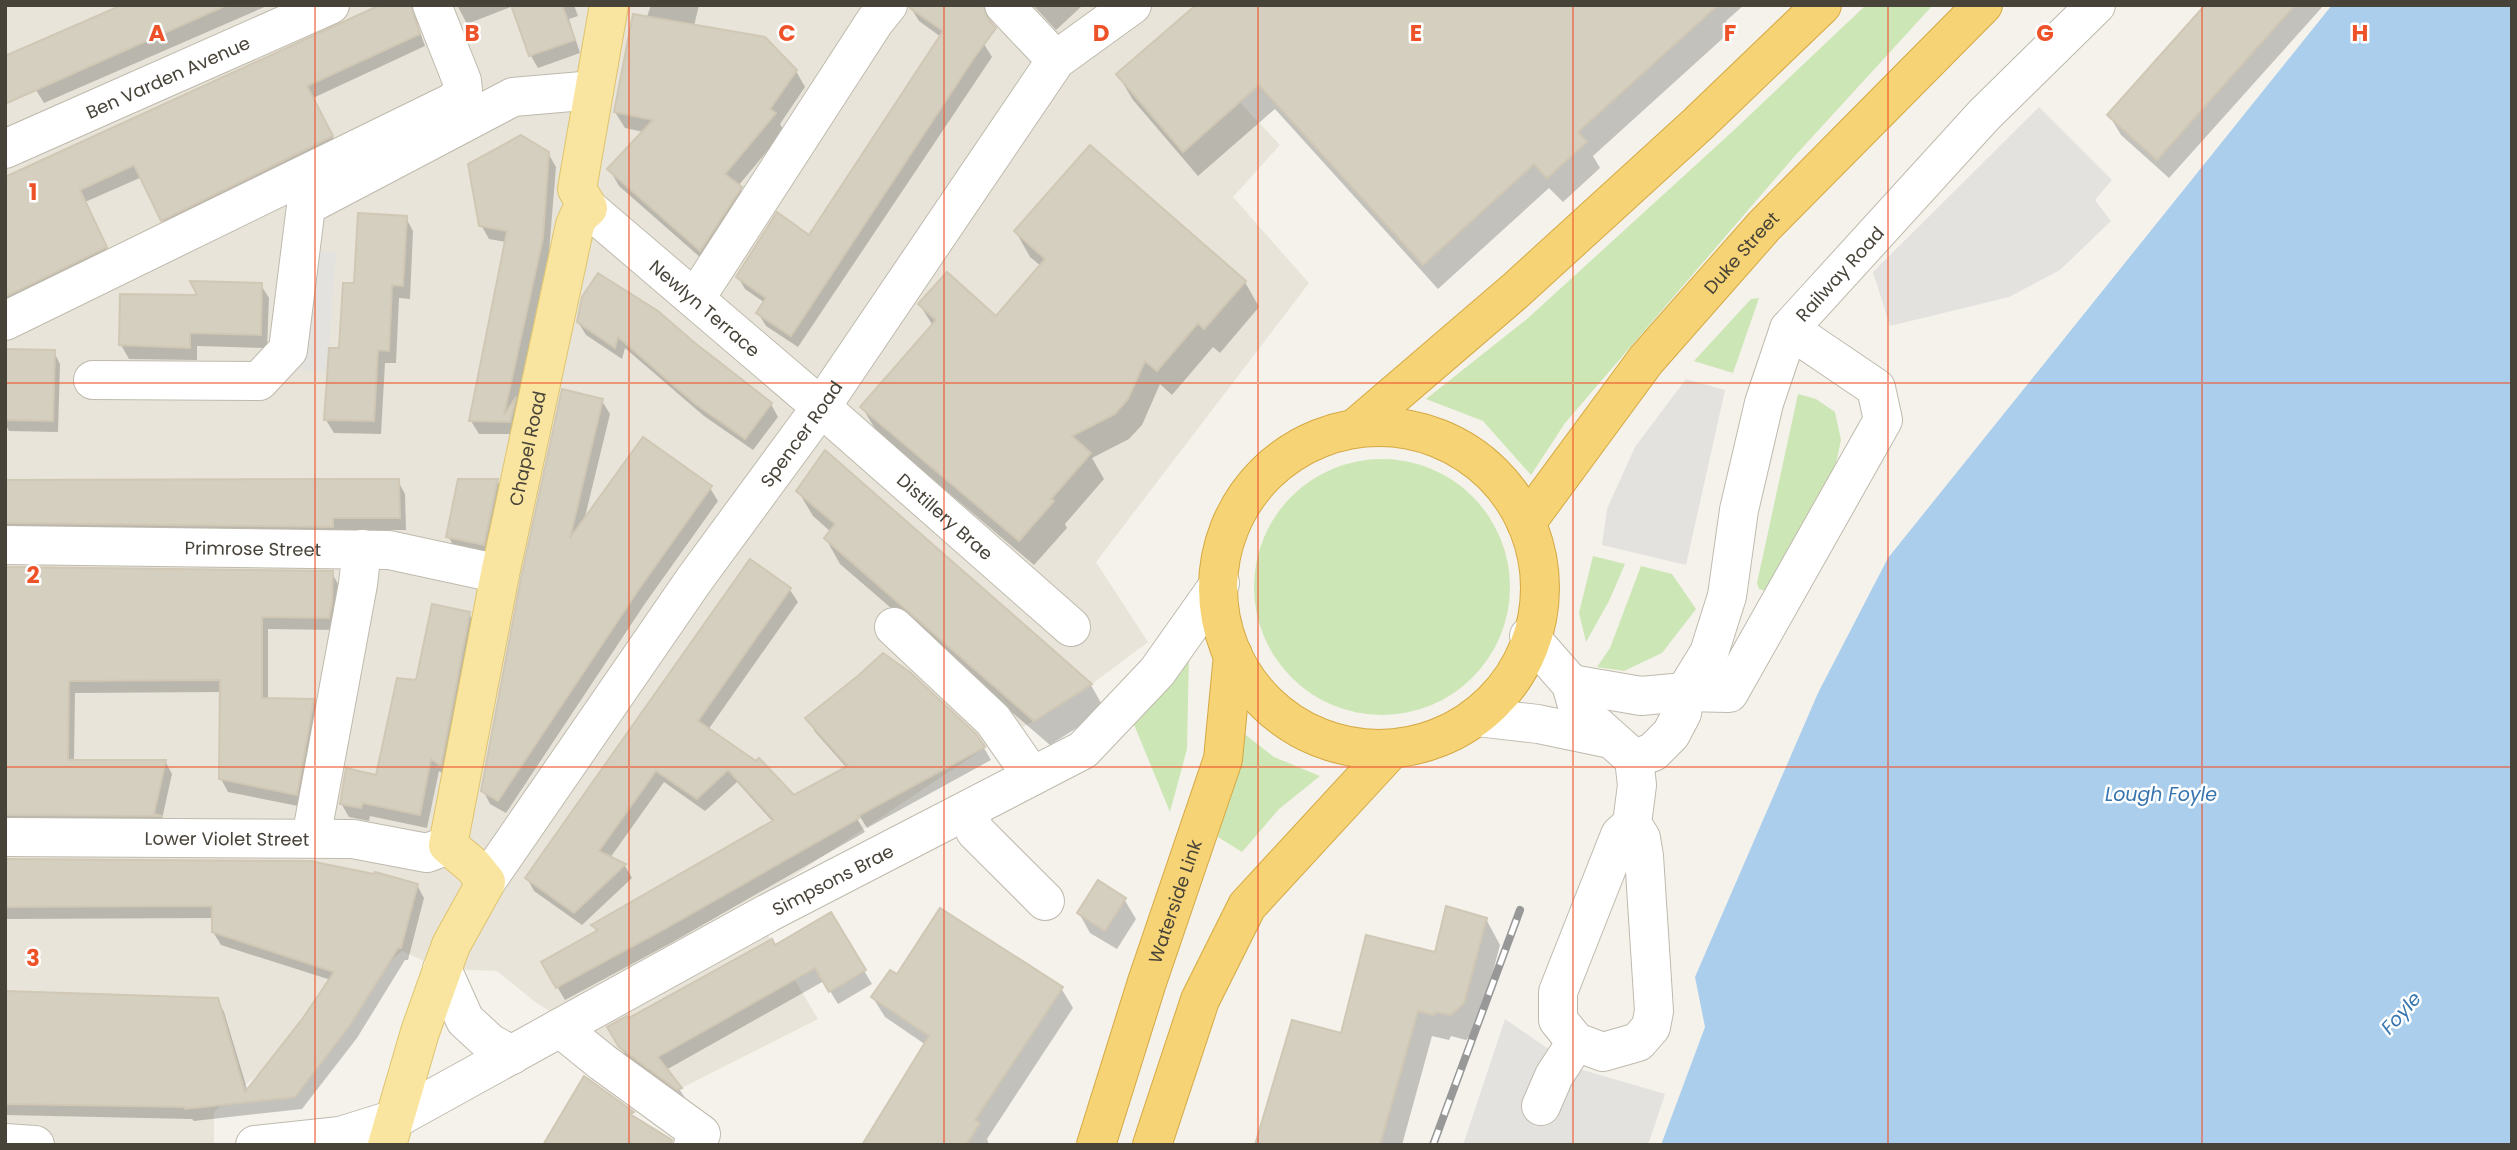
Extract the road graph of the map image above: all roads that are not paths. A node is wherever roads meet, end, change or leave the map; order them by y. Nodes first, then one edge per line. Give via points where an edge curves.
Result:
1 (330, 5) edge
2 (432, 5) edge
3 (609, 5) edge
4 (888, 5) edge
5 (1004, 5) edge
6 (1132, 5) edge
7 (1822, 5) edge
8 (1983, 5) edge
9 (2096, 5) edge
10 (1056, 60) junction
11 (594, 90) junction
12 (5, 149) edge
13 (588, 208) junction
14 (695, 299) junction
15 (5, 321) edge
16 (1789, 329) junction
17 (93, 380) dead end
18 (821, 407) junction
19 (1360, 424) junction
20 (1526, 523) junction
21 (5, 545) edge
22 (362, 549) junction
23 (500, 574) junction
24 (1220, 583) junction
25 (894, 627) dead end
26 (1070, 627) dead end
27 (1530, 636) junction
28 (1233, 655) junction
29 (1571, 684) junction
30 (1685, 692) junction
31 (1477, 717) junction
32 (1622, 749) junction
33 (1388, 753) junction
34 (1032, 776) junction
35 (968, 810) junction
36 (1632, 824) junction
37 (5, 837) edge
38 (312, 838) junction
39 (447, 845) junction
40 (486, 882) junction
41 (1045, 901) dead end
42 (442, 969) junction
43 (561, 1028) junction
44 (1576, 1042) junction
45 (512, 1055) junction
46 (1541, 1106) dead end
47 (391, 1132) edge
48 (5, 1143) edge
49 (34, 1145) edge
50 (255, 1145) edge
51 (693, 1145) edge
52 (1096, 1145) edge
53 (1152, 1145) edge

1 - 12 street, Ben Varden Avenue
2 - 15 street via 462,81 463,91 453,102
3 - 11 main road
4 - 14 street
5 - 10 street
6 - 10 street, Spencer Road
7 - 19 highway via 1515,291
8 - 20 highway, Duke Street via 1764,226 1646,360
9 - 16 street, Railway Road via 1984,115
10 - 18 street, Spencer Road
11 - 13 main road via 577,189
11 - 17 street via 513,97 306,206 288,350 259,381
13 - 14 street, Newlyn Terrace
13 - 23 main road, Chapel Road via 575,225
14 - 18 street, Newlyn Terrace
16 - 30 street, Railway Road via 1764,403 1739,510 1727,596 1709,653
16 - 30 street via 1876,388 1883,420 1729,693
18 - 26 street, Distillery Brae
18 - 40 street, Spencer Road via 694,580
19 - 20 highway via 1411,427 1453,443 1488,468
19 - 24 highway via 1307,441 1264,474 1233,520 1220,565
20 - 27 highway via 1538,569 1538,605
21 - 22 street, Primrose Street
22 - 23 street, Primrose Street via 389,550
22 - 38 street
23 - 39 main road, Chapel Road
24 - 28 highway via 1220,611
24 - 34 street, Simpsons Brae via 1157,672 1083,750
25 - 34 street via 993,720
27 - 29 street
27 - 31 highway via 1511,682
28 - 33 highway via 1259,698 1298,730 1344,750
28 - 52 highway, Waterside Link via 1223,759
29 - 30 street via 1641,696
29 - 32 street via 1578,709
30 - 32 street, Railway Road via 1682,713 1671,734 1653,752
31 - 32 street via 1538,724
31 - 33 highway via 1439,738
32 - 36 street via 1637,785
33 - 53 highway via 1247,906 1200,1000
34 - 35 street, Simpsons Brae
35 - 41 street via 975,831
35 - 43 street, Simpsons Brae via 768,913
36 - 44 street via 1620,835 1558,992 1558,1020
36 - 44 street via 1641,838 1644,856 1654,1011 1651,1027 1638,1042 1604,1052
37 - 38 street, Lower Violet Street
38 - 39 street, Lower Violet Street via 353,839 427,853
39 - 40 main road
40 - 42 main road
42 - 45 street via 465,1020
42 - 47 main road
43 - 45 street, Simpsons Brae
43 - 51 street via 701,1134
44 - 46 street
45 - 47 street, Simpsons Brae
47 - 50 street, Simpsons Brae
48 - 49 street

